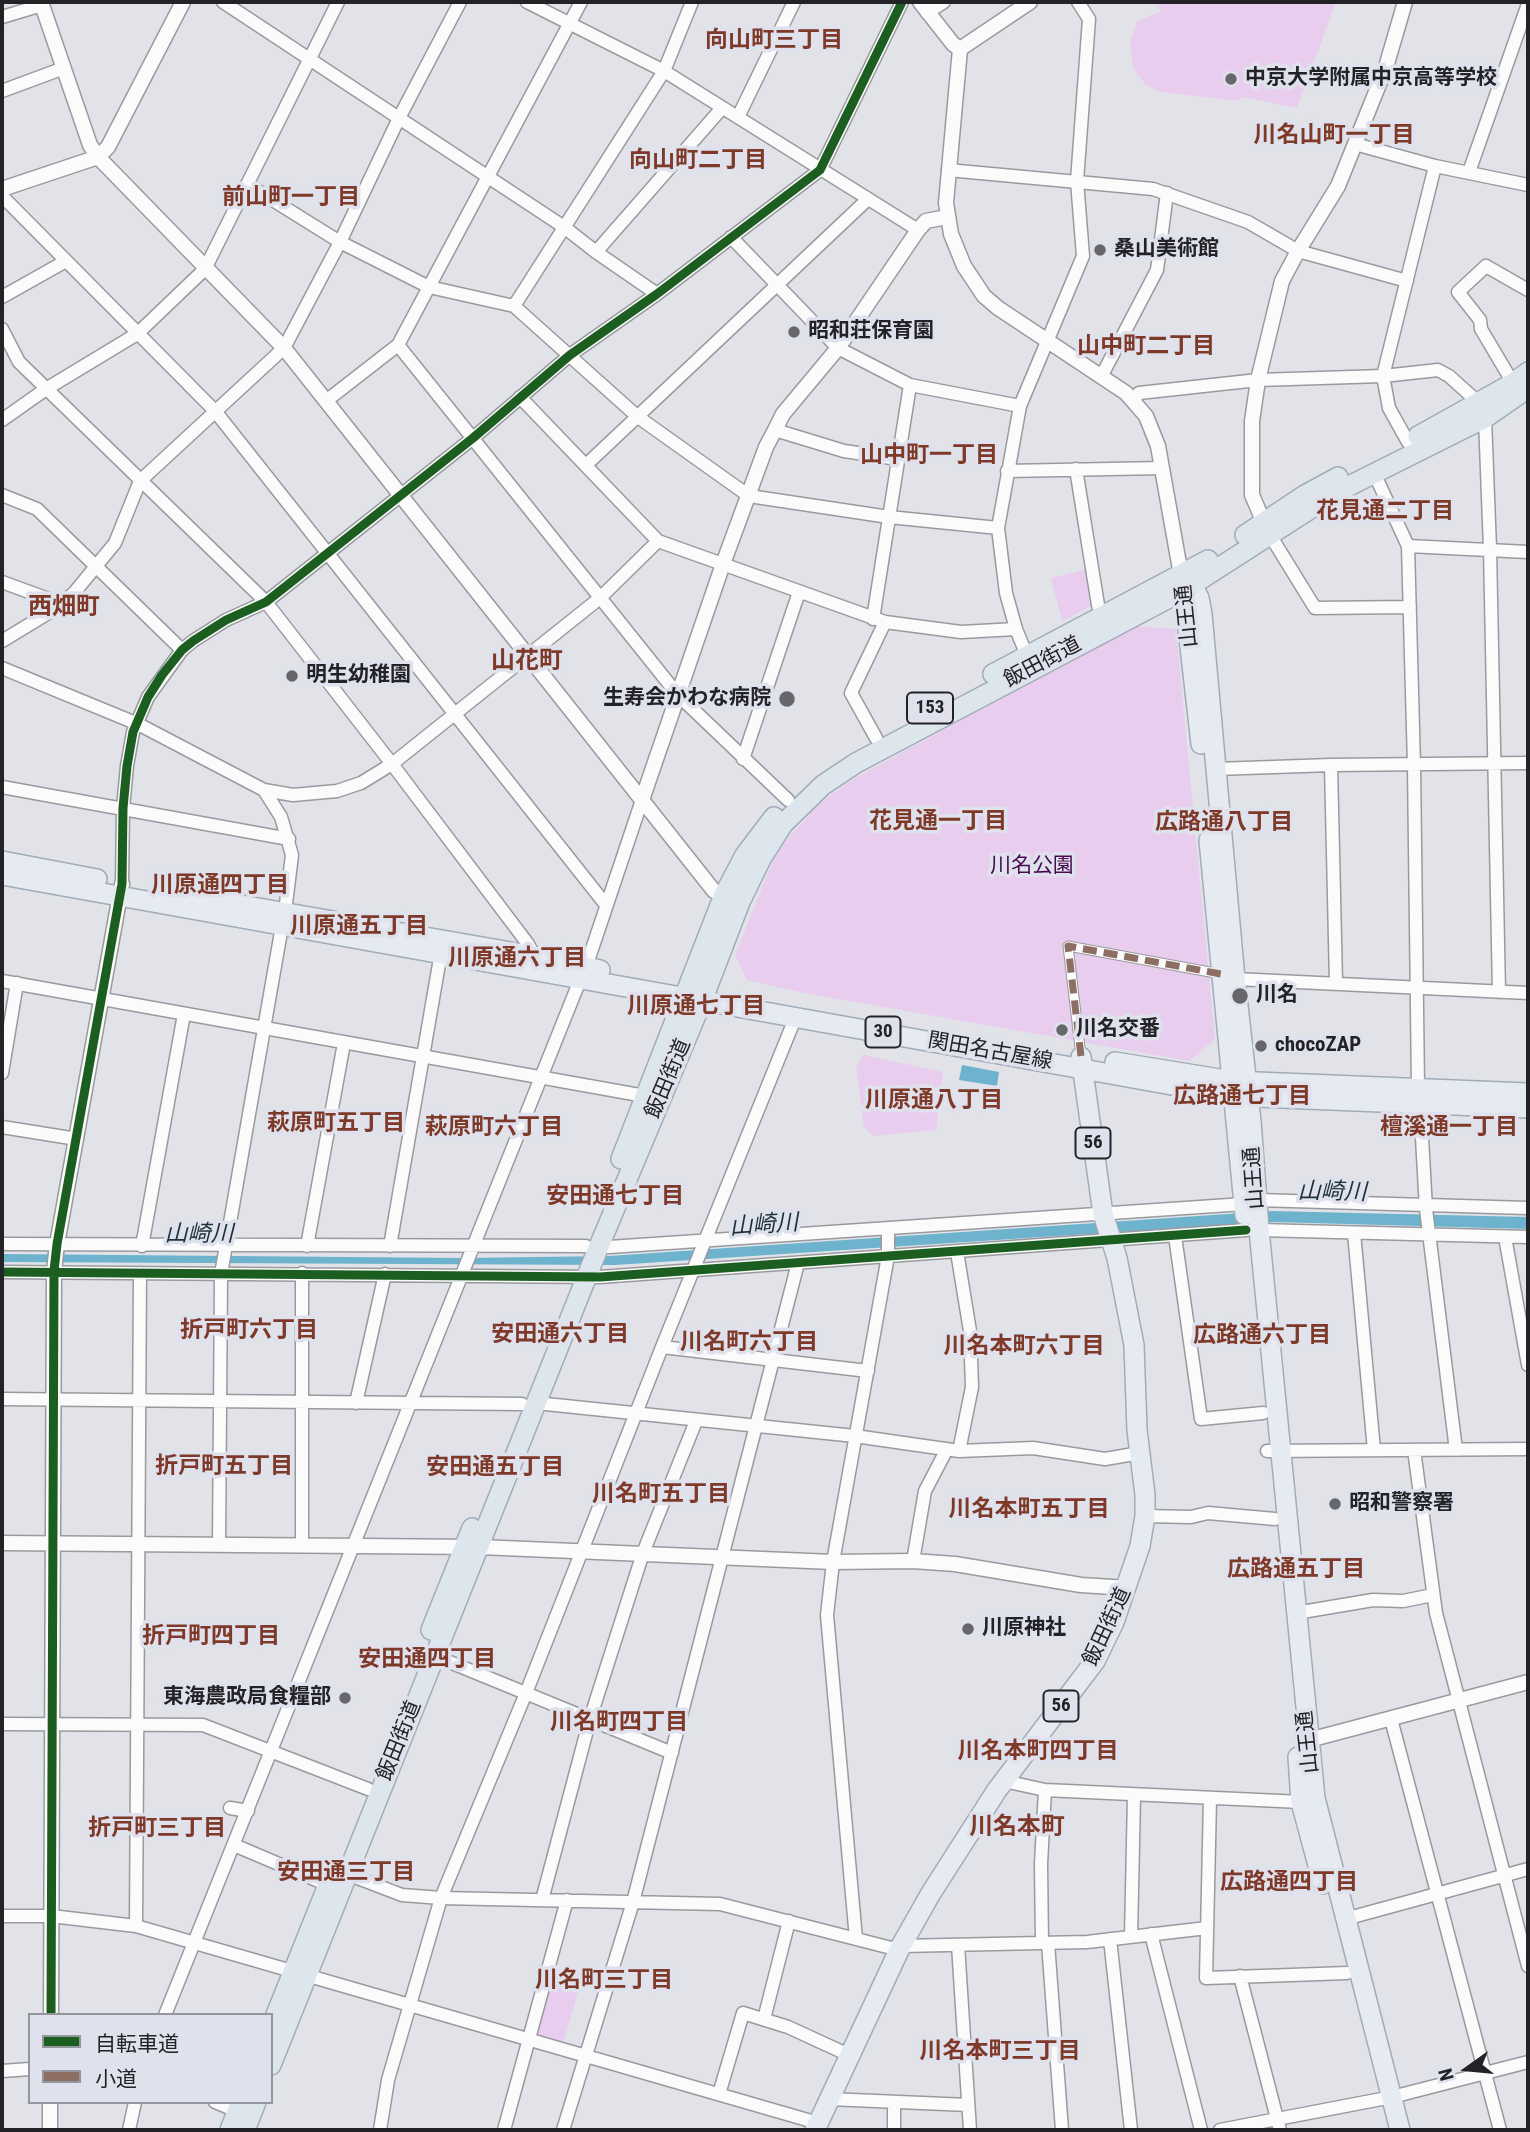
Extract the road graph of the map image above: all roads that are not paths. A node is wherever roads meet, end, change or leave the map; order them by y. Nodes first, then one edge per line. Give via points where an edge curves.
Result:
1 (183, 2) edge
2 (223, 2) edge
3 (338, 2) edge
4 (460, 2) edge
5 (527, 2) edge
6 (581, 2) edge
7 (692, 2) edge
8 (794, 2) edge
9 (902, 2) edge
10 (944, 2) edge
11 (1030, 2) edge
12 (1078, 2) edge
13 (1405, 2) edge
14 (41, 3) edge
15 (1528, 4) edge
16 (924, 7) edge
17 (2, 18) edge
18 (570, 24) junction
19 (960, 49) junction
20 (310, 59) junction
21 (64, 68) junction
22 (664, 71) junction
23 (2, 91) edge
24 (722, 108) junction
25 (738, 117) junction
26 (399, 118) junction
27 (1355, 144) junction
28 (98, 157) junction
29 (1435, 166) junction
30 (820, 170) junction
31 (948, 170) junction
32 (1469, 172) junction
33 (488, 178) junction
34 (1077, 181) junction
35 (247, 184) junction
36 (1528, 185) edge
37 (2, 189) edge
38 (1167, 193) junction
39 (2, 196) edge
40 (868, 199) junction
41 (947, 217) junction
42 (564, 227) junction
43 (918, 230) junction
44 (731, 237) junction
45 (340, 242) junction
46 (1298, 251) junction
47 (596, 252) junction
48 (66, 261) junction
49 (205, 269) junction
50 (1407, 281) junction
51 (778, 285) junction
52 (429, 288) junction
53 (1528, 290) edge
54 (657, 294) junction
55 (2, 297) edge
56 (514, 306) junction
57 (3, 333) edge
58 (137, 334) junction
59 (1047, 341) junction
60 (398, 345) junction
61 (284, 348) junction
62 (838, 348) junction
63 (570, 355) junction
64 (1383, 376) junction
65 (1101, 377) junction
66 (1258, 380) junction
67 (1523, 381) edge
68 (910, 385) junction
69 (46, 390) junction
70 (520, 397) junction
71 (1133, 400) junction
72 (326, 401) junction
73 (1020, 405) junction
74 (1482, 410) junction
75 (215, 411) junction
76 (638, 417) junction
77 (2, 420) edge
78 (775, 430) junction
79 (473, 438) junction
80 (1408, 442) junction
81 (898, 459) junction
82 (586, 465) junction
83 (1162, 468) junction
84 (1076, 470) junction
85 (1007, 471) junction
86 (1374, 473) junction
87 (141, 481) junction
88 (400, 494) junction
89 (2, 495) edge
90 (749, 496) junction
91 (889, 517) junction
92 (998, 528) junction
93 (1267, 529) junction
94 (658, 541) junction
95 (1408, 546) junction
96 (1490, 549) junction
97 (1528, 552) edge
98 (327, 553) junction
99 (723, 564) junction
100 (96, 567) junction
101 (2, 582) edge
102 (1186, 583) junction
103 (799, 592) junction
104 (600, 598) junction
105 (266, 602) junction
106 (62, 604) junction
107 (1410, 607) junction
108 (1102, 615) junction
109 (879, 620) junction
110 (1016, 629) junction
111 (2, 641) edge
112 (182, 650) junction
113 (527, 655) junction
114 (1027, 656) junction
115 (2, 668) edge
116 (678, 695) junction
117 (454, 714) junction
118 (138, 723) junction
119 (876, 738) junction
120 (743, 759) junction
121 (1528, 763) edge
122 (392, 764) junction
123 (1493, 764) junction
124 (1331, 765) junction
125 (1414, 765) junction
126 (1216, 769) junction
127 (2, 787) edge
128 (264, 790) junction
129 (642, 800) junction
130 (788, 800) junction
131 (123, 808) junction
132 (289, 839) junction
133 (2, 861) edge
134 (2, 875) edge
135 (120, 890) junction
136 (732, 898) junction
137 (606, 905) junction
138 (284, 919) junction
139 (442, 947) junction
140 (534, 956) junction
141 (583, 973) junction
142 (1228, 977) junction
143 (2, 981) edge
144 (17, 983) junction
145 (1336, 983) junction
146 (1417, 988) junction
147 (1499, 992) junction
148 (695, 993) junction
149 (1528, 993) edge
150 (101, 999) junction
151 (184, 1014) junction
152 (796, 1016) junction
153 (264, 1028) junction
154 (344, 1042) junction
155 (424, 1056) junction
156 (1082, 1063) junction
157 (2, 1073) edge
158 (541, 1076) junction
159 (1240, 1089) junction
160 (1528, 1093) edge
161 (1419, 1095) junction
162 (645, 1096) junction
163 (1528, 1108) edge
164 (2, 1127) edge
165 (77, 1139) junction
166 (1250, 1203) junction
167 (1426, 1207) junction
168 (1528, 1208) edge
169 (1103, 1215) junction
170 (888, 1228) junction
171 (1253, 1229) junction
172 (1354, 1233) junction
173 (1430, 1235) junction
174 (1175, 1236) junction
175 (1504, 1237) junction
176 (1528, 1237) edge
177 (1110, 1239) junction
178 (705, 1241) junction
179 (2, 1244) edge
180 (57, 1244) junction
181 (142, 1245) junction
182 (307, 1246) junction
183 (225, 1247) junction
184 (390, 1247) junction
185 (473, 1247) junction
186 (592, 1248) junction
187 (957, 1252) junction
188 (888, 1256) junction
189 (798, 1263) junction
190 (693, 1269) junction
191 (54, 1271) junction
192 (2, 1272) edge
193 (221, 1272) junction
194 (140, 1273) junction
195 (302, 1273) junction
196 (385, 1274) junction
197 (462, 1275) junction
198 (581, 1275) junction
199 (662, 1347) junction
200 (774, 1362) junction
201 (1528, 1365) edge
202 (868, 1371) junction
203 (2, 1399) edge
204 (54, 1400) junction
205 (138, 1401) junction
206 (220, 1402) junction
207 (300, 1402) junction
208 (411, 1402) junction
209 (356, 1403) junction
210 (529, 1404) junction
211 (637, 1413) junction
212 (1263, 1413) junction
213 (696, 1421) junction
214 (756, 1426) junction
215 (855, 1436) junction
216 (1528, 1449) edge
217 (953, 1450) junction
218 (1374, 1450) junction
219 (1414, 1450) junction
220 (1456, 1450) junction
221 (1274, 1451) junction
222 (1140, 1453) junction
223 (1145, 1516) junction
224 (1275, 1519) junction
225 (2, 1543) edge
226 (53, 1545) junction
227 (138, 1545) junction
228 (219, 1545) junction
229 (302, 1545) junction
230 (354, 1546) junction
231 (472, 1547) junction
232 (582, 1551) junction
233 (643, 1553) junction
234 (723, 1556) junction
235 (913, 1561) junction
236 (833, 1562) junction
237 (1128, 1588) junction
238 (1433, 1595) junction
239 (1296, 1612) junction
240 (435, 1656) junction
241 (1528, 1682) edge
242 (526, 1693) junction
243 (1459, 1700) junction
244 (590, 1719) junction
245 (1391, 1719) junction
246 (2, 1724) edge
247 (52, 1724) junction
248 (137, 1725) junction
249 (1308, 1740) junction
250 (272, 1752) junction
251 (672, 1752) junction
252 (1004, 1781) junction
253 (368, 1789) junction
254 (1045, 1790) junction
255 (1134, 1796) junction
256 (1210, 1799) junction
257 (1301, 1802) junction
258 (229, 1808) dead end
259 (248, 1811) junction
260 (234, 1845) junction
261 (1528, 1869) edge
262 (347, 1874) junction
263 (1504, 1875) junction
264 (328, 1885) junction
265 (1436, 1893) junction
266 (441, 1898) junction
267 (542, 1900) junction
268 (567, 1900) junction
269 (633, 1902) junction
270 (2, 1916) edge
271 (51, 1916) junction
272 (1345, 1919) junction
273 (789, 1921) junction
274 (136, 1926) junction
275 (1208, 1928) junction
276 (1151, 1934) junction
277 (1131, 1937) junction
278 (856, 1939) junction
279 (1110, 1939) junction
280 (195, 1943) junction
281 (1045, 1943) junction
282 (958, 1945) junction
283 (900, 1948) junction
284 (1528, 1966) edge
285 (1347, 1973) junction
286 (300, 1974) junction
287 (1240, 1976) junction
288 (410, 2004) junction
289 (51, 2013) edge
290 (166, 2013) edge
291 (764, 2019) junction
292 (273, 2023) edge
293 (528, 2038) junction
294 (586, 2055) junction
295 (849, 2055) junction
296 (273, 2059) edge
297 (1528, 2062) edge
298 (28, 2069) edge
299 (2, 2071) edge
300 (1485, 2073) junction
301 (719, 2094) junction
302 (828, 2099) junction
303 (1386, 2099) junction
304 (50, 2104) edge
305 (135, 2104) edge
306 (255, 2104) edge
307 (894, 2104) junction
308 (968, 2105) junction
309 (239, 2107) edge
310 (1279, 2125) edge
311 (817, 2127) edge
312 (50, 2130) edge
313 (129, 2130) edge
314 (230, 2130) edge
315 (245, 2130) edge
316 (380, 2130) edge
317 (504, 2130) edge
318 (563, 2130) edge
319 (894, 2130) edge
320 (970, 2130) edge
321 (1062, 2130) edge
322 (1131, 2130) edge
323 (1201, 2130) edge
324 (1220, 2130) edge
325 (1387, 2130) edge
326 (1401, 2130) edge
327 (1500, 2130) edge

1 - 28 street via 108,147
2 - 20 street
3 - 20 street
4 - 26 street
5 - 18 street
6 - 18 street
7 - 22 street
8 - 25 street
9 - 30 street
10 - 16 street
11 - 19 street
12 - 34 street via 1089,19
13 - 27 street via 1387,67
14 - 17 street
14 - 21 street
15 - 32 street
16 - 19 street
18 - 22 street
18 - 33 street
19 - 31 street
20 - 26 street
20 - 35 street
21 - 23 street
21 - 28 street
22 - 24 street
22 - 42 street
24 - 25 street
24 - 47 street
25 - 30 street
26 - 33 street
26 - 45 street
27 - 29 street
27 - 46 street via 1338,187
28 - 37 street
28 - 49 street
29 - 32 street
29 - 50 street
30 - 40 street
30 - 44 street
31 - 34 street
31 - 41 street
32 - 36 street
33 - 42 street
33 - 52 street
34 - 38 street
34 - 59 street via 1083,256
35 - 45 street
35 - 49 street
38 - 46 street via 1248,222
38 - 65 street via 1157,270
39 - 48 street
40 - 43 street
40 - 51 street
41 - 43 street via 926,220
41 - 59 street via 960,258 984,296
42 - 47 street
42 - 56 street
43 - 62 street
44 - 51 street
44 - 54 street
45 - 52 street
45 - 61 street
46 - 50 street
46 - 66 street via 1282,281
47 - 54 street
48 - 55 street
48 - 58 street
49 - 58 street
49 - 61 street
50 - 64 street
51 - 62 street
51 - 76 street
52 - 56 street
52 - 60 street
53 - 67 street via 1486,266 1458,292
54 - 63 street
56 - 63 street
57 - 69 street via 19,362
58 - 69 street
58 - 75 street
59 - 65 street
59 - 73 street
60 - 72 street
60 - 79 street
61 - 72 street
61 - 75 street
62 - 68 street
62 - 78 street
63 - 70 street
63 - 76 street
64 - 66 street
64 - 74 street via 1438,370
64 - 80 street via 1390,408
65 - 71 street
66 - 71 street via 1139,393
66 - 93 street via 1251,477 1255,506
67 - 74 highway, 飯田街道 / 153
68 - 73 street
68 - 81 street
69 - 77 street
69 - 87 street
70 - 79 street
70 - 82 street
71 - 83 street via 1151,424
72 - 88 street
73 - 85 street
74 - 80 highway, 飯田街道 / 153
74 - 86 highway, 飯田街道 / 153
74 - 96 street
75 - 87 street
75 - 98 street
76 - 82 street
76 - 90 street
78 - 81 street via 844,451
78 - 90 street
79 - 88 street
79 - 104 street
80 - 93 highway, 飯田街道 / 153 via 1305,495
81 - 91 street
82 - 94 street
83 - 84 street
83 - 102 street
84 - 85 street
84 - 108 street
85 - 92 street
86 - 93 highway, 飯田街道 / 153
86 - 95 street
87 - 100 street via 115,543
87 - 105 street
88 - 98 street
88 - 113 street
89 - 100 street via 37,509
90 - 91 street
90 - 99 street
91 - 92 street
91 - 109 street
92 - 110 street via 1006,593
93 - 102 highway, 飯田街道 / 153
93 - 107 street via 1315,608
94 - 99 street
94 - 104 street
95 - 96 street
95 - 107 street
96 - 97 street
96 - 123 street
98 - 105 street
98 - 117 street
99 - 103 street
99 - 116 street
100 - 106 street
100 - 112 street
101 - 106 street
102 - 108 highway, 飯田街道 / 153
102 - 126 main road, 山王通 via 1199,598 1202,614
102 - 136 highway, 飯田街道 / 153 via 835,776 783,824
102 - 142 main road, 山王通
103 - 109 street
103 - 120 street
104 - 113 street
104 - 116 street
105 - 112 street via 226,620
105 - 122 street
106 - 111 street
107 - 125 street
108 - 114 highway, 飯田街道 / 153
109 - 110 street via 961,632
109 - 119 street via 851,694
110 - 114 street
112 - 118 street via 148,697
113 - 117 street
113 - 129 street
114 - 119 highway, 飯田街道 / 153
115 - 118 street
116 - 120 street
116 - 129 street
117 - 122 street
117 - 137 street
118 - 128 street
118 - 131 street
119 - 130 highway, 飯田街道 / 153 via 821,770
120 - 130 street
121 - 123 street
122 - 128 street via 337,791 293,795
122 - 140 street
123 - 125 street
123 - 147 street
124 - 125 street
124 - 126 street
124 - 145 street
125 - 146 street
126 - 142 main road, 山王通
127 - 131 street
128 - 132 street
129 - 136 street via 714,891
129 - 137 street
130 - 136 highway, 飯田街道 / 153 via 745,855
131 - 132 street
131 - 135 street
132 - 138 street via 292,855
133 - 135 main road, 関田名古屋線 / 30
134 - 135 main road, 関田名古屋線 / 30
135 - 138 main road, 関田名古屋線 / 30
135 - 150 street
136 - 148 highway, 飯田街道 / 153
137 - 141 street
138 - 139 main road, 関田名古屋線 / 30
138 - 153 street
139 - 140 main road, 関田名古屋線 / 30
139 - 141 main road, 関田名古屋線 / 30
139 - 155 street
140 - 141 main road, 関田名古屋線 / 30
141 - 148 main road, 関田名古屋線 / 30
141 - 158 street
142 - 145 street
142 - 156 street via 1068,946
142 - 159 main road, 山王通
143 - 144 street
144 - 150 street
144 - 157 street
145 - 146 street
146 - 147 street
146 - 161 street
147 - 149 street
148 - 152 main road, 関田名古屋線 / 30
148 - 156 main road, 関田名古屋線 / 30
148 - 162 highway, 飯田街道 / 153
148 - 186 highway, 飯田街道 / 153
150 - 151 street
150 - 165 street
151 - 153 street
151 - 181 street
152 - 156 main road, 関田名古屋線 / 30
152 - 178 street
153 - 154 street
153 - 183 street
154 - 155 street
154 - 182 street
155 - 158 street
155 - 184 street
156 - 159 main road, 関田名古屋線 / 30
156 - 169 main road, 飯田街道 / 56
158 - 162 street
158 - 185 street
159 - 161 main road, 関田名古屋線 / 30
159 - 166 main road, 山王通
160 - 161 main road, 関田名古屋線 / 30
161 - 163 main road, 関田名古屋線 / 30
161 - 167 street
162 - 186 highway, 飯田街道 / 153
164 - 165 street
165 - 180 street
166 - 167 street
166 - 169 street
166 - 171 main road, 山王通
167 - 168 street
167 - 173 street
169 - 170 street
169 - 177 main road, 飯田街道 / 56
170 - 178 street
170 - 188 street
171 - 172 street
171 - 174 street
171 - 212 main road, 山王通
171 - 221 main road, 山王通
172 - 173 street
172 - 218 street
173 - 175 street
173 - 220 street
174 - 177 street
174 - 212 street via 1201,1419
175 - 176 street
175 - 201 street
177 - 187 street
177 - 222 main road, 飯田街道 / 56 via 1134,1345
178 - 186 street
178 - 190 street
179 - 180 street
180 - 181 street
180 - 191 street
181 - 183 street
182 - 183 street
182 - 184 street
183 - 193 street
184 - 185 street
185 - 186 street
185 - 197 street
186 - 198 highway, 飯田街道 / 153
187 - 188 street
187 - 217 street via 970,1331 972,1387
188 - 189 street
188 - 202 street
189 - 190 street
189 - 200 street
190 - 198 street
190 - 199 street
191 - 192 street
191 - 194 street
191 - 204 street
193 - 194 street
193 - 195 street
193 - 206 street
194 - 205 street
195 - 196 street
195 - 207 street
196 - 197 street
196 - 209 street
197 - 198 street
197 - 208 street
198 - 210 highway, 飯田街道 / 153
199 - 200 street
199 - 211 street
200 - 202 street
200 - 214 street
202 - 215 street
203 - 204 street
204 - 205 street
204 - 226 street
205 - 206 street
205 - 227 street
206 - 207 street
206 - 228 street
207 - 209 street
207 - 229 street
208 - 209 street
208 - 210 street
208 - 230 street
210 - 211 street
210 - 231 highway, 飯田街道 / 153
211 - 213 street
211 - 232 street
212 - 221 main road, 山王通
213 - 214 street
213 - 233 street
214 - 215 street
214 - 234 street
215 - 217 street
215 - 236 street
216 - 220 street
217 - 222 street via 1032,1448 1105,1459
217 - 235 street via 925,1491
218 - 219 street
218 - 221 street
219 - 220 street
219 - 238 street
221 - 224 main road, 山王通
221 - 239 main road, 山王通
222 - 223 main road, 飯田街道 / 56
223 - 224 street via 1208,1513
223 - 237 main road, 飯田街道 / 56
224 - 257 main road, 山王通
225 - 226 street
226 - 227 street
226 - 247 street
227 - 228 street
227 - 248 street
228 - 229 street
229 - 230 street
230 - 231 street
230 - 250 street
231 - 232 street
231 - 240 highway, 飯田街道 / 153
231 - 253 highway, 飯田街道 / 153
232 - 233 street
232 - 242 street
233 - 234 street
233 - 244 street
234 - 236 street
234 - 251 street
235 - 236 street
235 - 237 street
236 - 278 street via 827,1615
237 - 252 main road, 飯田街道 / 56 via 1095,1661
238 - 239 street
238 - 243 street
239 - 249 main road, 山王通
240 - 242 street
240 - 262 highway, 飯田街道 / 153
241 - 243 street
242 - 244 street
242 - 266 street
243 - 245 street
243 - 263 street
244 - 251 street
244 - 267 street
245 - 249 street
245 - 265 street
246 - 247 street
247 - 248 street
247 - 271 street
248 - 250 street via 203,1725
248 - 274 street
249 - 272 main road, 山王通 via 1315,1798
250 - 253 street
250 - 259 street
251 - 269 street
252 - 254 street
252 - 283 main road, 飯田街道 / 56
253 - 264 highway, 飯田街道 / 153
254 - 255 street
254 - 281 street via 1041,1864
255 - 256 street
255 - 277 street
256 - 257 street
256 - 275 street
257 - 285 main road, 山王通
258 - 259 street
259 - 260 street
260 - 264 street
260 - 280 street
261 - 263 street
262 - 266 street via 402,1895
262 - 286 highway, 飯田街道 / 153
263 - 265 street
263 - 284 street
264 - 286 highway, 飯田街道 / 153
265 - 272 street
265 - 300 street
266 - 267 street
266 - 288 street
267 - 268 street
268 - 269 street
268 - 293 street
269 - 273 street via 720,1904
269 - 294 street
270 - 271 street
271 - 274 street
271 - 289 street
272 - 303 main road, 山王通
273 - 278 street
273 - 291 street
274 - 280 street
275 - 276 street
275 - 287 street via 1206,1978
276 - 277 street
276 - 323 street
277 - 279 street
278 - 283 street
279 - 281 street
279 - 322 street
280 - 286 street
280 - 290 street
281 - 282 street
281 - 321 street
282 - 283 street
282 - 308 street
283 - 295 main road, 飯田街道 / 56
285 - 287 street
285 - 303 main road, 山王通
286 - 288 street
286 - 292 highway, 飯田街道 / 153
286 - 296 highway, 飯田街道 / 153
287 - 310 street
288 - 293 street
288 - 316 street via 388,2080
291 - 295 street
291 - 301 street via 743,2013
293 - 294 street
293 - 317 street
294 - 301 street
294 - 318 street
295 - 302 main road, 飯田街道 / 56
297 - 300 street
298 - 299 street
300 - 303 street
300 - 327 street
301 - 311 street
302 - 307 street
302 - 311 main road, 飯田街道 / 56
303 - 310 street
303 - 325 main road, 山王通
303 - 326 main road, 山王通
304 - 312 street
305 - 313 street
306 - 315 highway
307 - 308 street
307 - 319 street
308 - 320 street
309 - 314 highway
310 - 324 street

